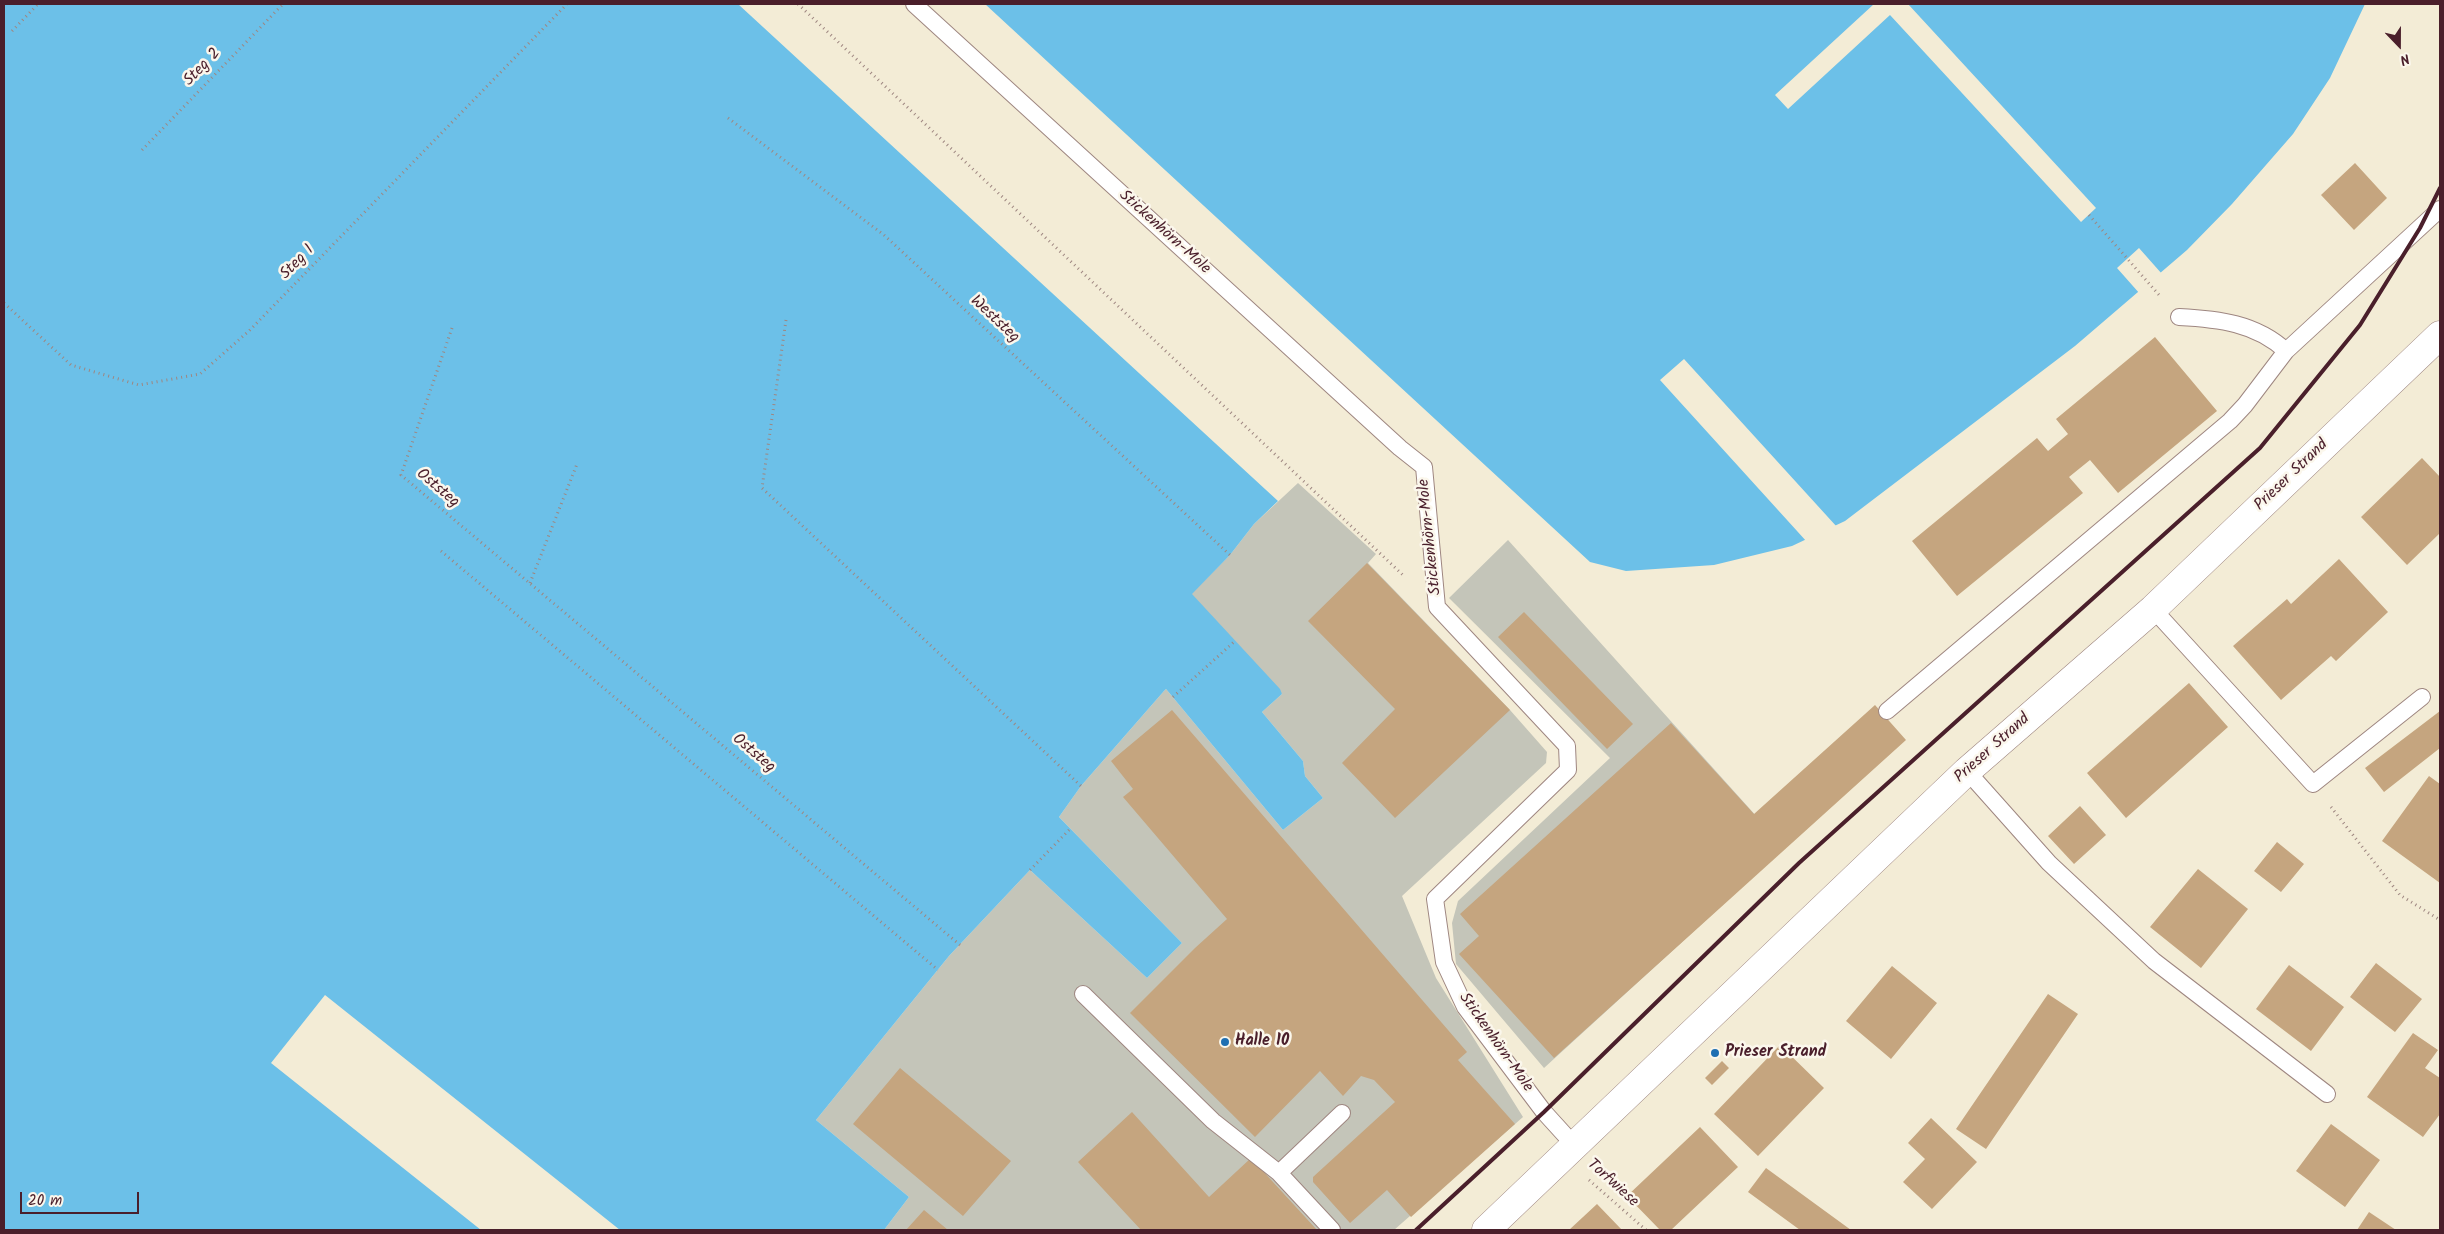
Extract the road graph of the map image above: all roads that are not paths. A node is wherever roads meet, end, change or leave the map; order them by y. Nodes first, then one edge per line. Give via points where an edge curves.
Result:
1 (914, 4) edge
2 (2440, 209) edge
3 (2179, 317) road end
4 (2440, 335) edge
5 (2286, 351) junction
6 (2153, 609) junction
7 (2422, 697) dead end
8 (1887, 711) dead end
9 (1967, 771) junction
10 (1083, 994) dead end
11 (2327, 1094) dead end
12 (1342, 1113) dead end
13 (1568, 1151) junction
14 (1279, 1173) junction
15 (1332, 1230) edge
16 (1486, 1230) edge

1 - 13 lane, Stickenhörn-Mole via 1424,467 1438,607 1567,746 1568,770 1435,899 1444,962 1465,1007 1544,1112
2 - 5 lane
3 - 5 lane via 2205,318 2248,327 2274,340
4 - 6 street, Prieser Strand
5 - 8 lane via 2230,421
6 - 7 lane via 2314,784
6 - 9 street, Prieser Strand
9 - 11 lane via 2049,863 2154,962
9 - 13 street, Prieser Strand
10 - 14 lane via 1213,1121
12 - 14 lane
13 - 16 street, Prieser Strand
14 - 15 lane

